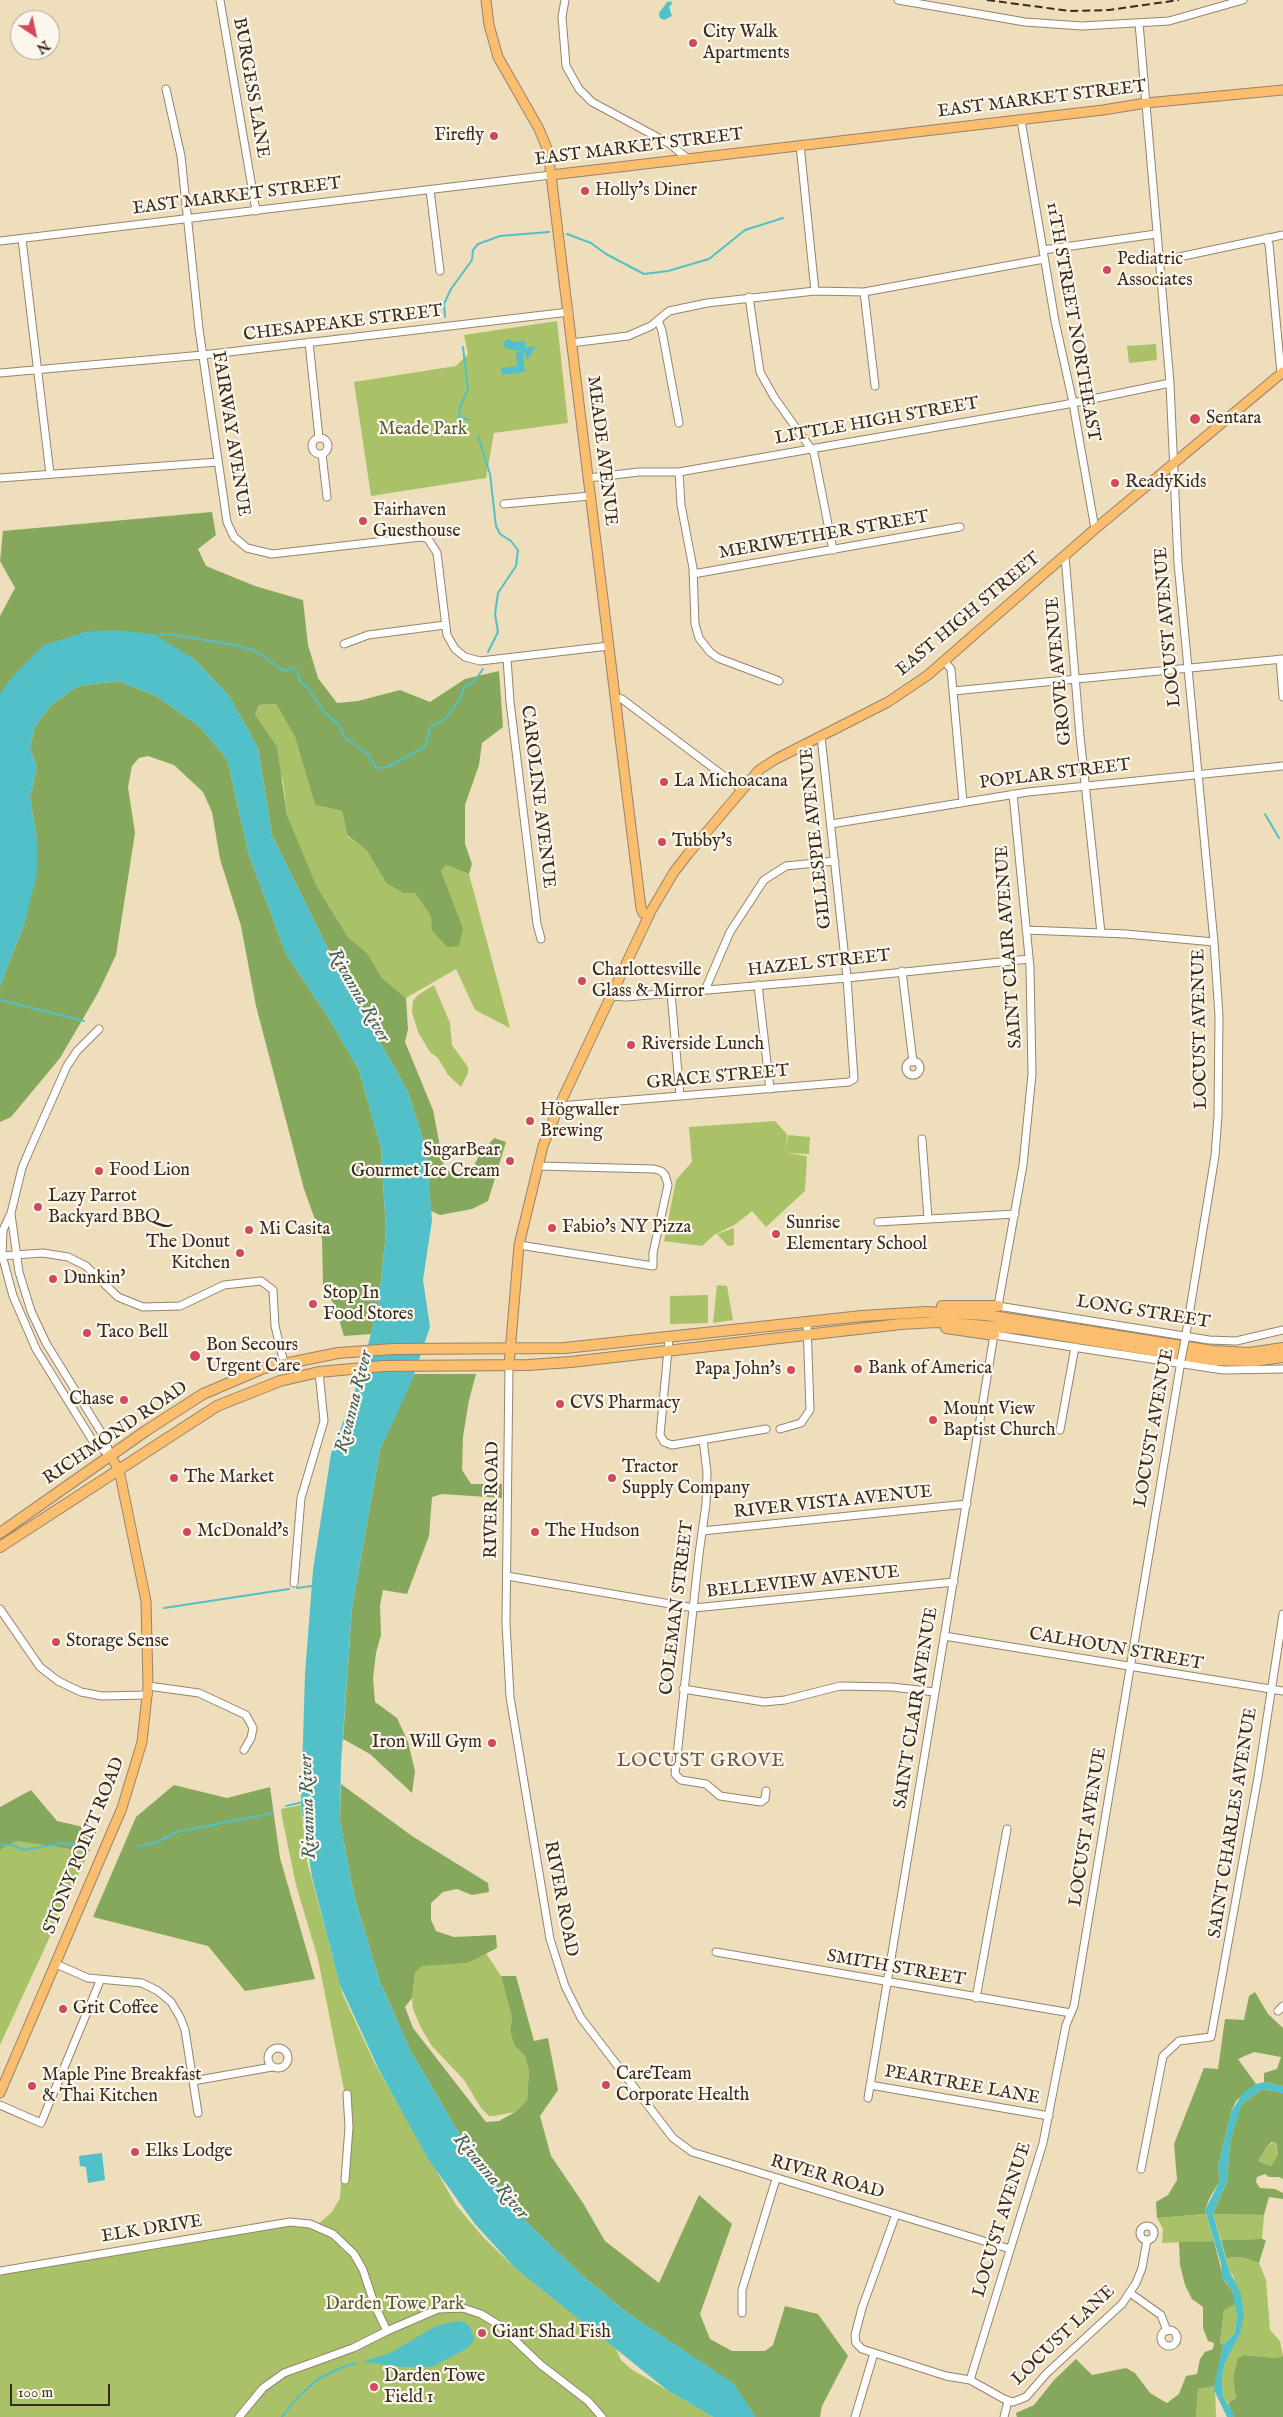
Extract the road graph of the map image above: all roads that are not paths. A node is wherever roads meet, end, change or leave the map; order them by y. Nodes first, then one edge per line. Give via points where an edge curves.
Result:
1 (220, 0) edge
2 (486, 0) edge
3 (565, 0) edge
4 (898, 0) edge
5 (1243, 0) edge
6 (1138, 23) junction
7 (166, 89) dead end
8 (1283, 90) edge
9 (1146, 103) junction
10 (1021, 120) junction
11 (800, 145) junction
12 (688, 158) junction
13 (552, 175) junction
14 (430, 190) junction
15 (256, 211) junction
16 (188, 219) junction
17 (1156, 234) junction
18 (1283, 234) edge
19 (1266, 238) junction
20 (22, 239) junction
21 (0, 241) edge
22 (1043, 250) junction
23 (1044, 259) junction
24 (1160, 261) junction
25 (440, 271) dead end
26 (814, 291) junction
27 (864, 292) junction
28 (749, 297) junction
29 (569, 312) junction
30 (658, 320) junction
31 (309, 342) junction
32 (571, 343) junction
33 (203, 355) junction
34 (38, 369) junction
35 (0, 373) edge
36 (1282, 373) edge
37 (1170, 384) junction
38 (875, 386) dead end
39 (1072, 403) junction
40 (679, 423) dead end
41 (812, 449) junction
42 (218, 462) junction
43 (1172, 463) junction
44 (679, 472) junction
45 (50, 474) junction
46 (0, 478) edge
47 (588, 478) junction
48 (590, 496) junction
49 (327, 497) dead end
50 (504, 504) dead end
51 (960, 526) dead end
52 (1094, 529) junction
53 (833, 550) junction
54 (1065, 556) junction
55 (693, 574) junction
56 (445, 625) junction
57 (344, 644) dead end
58 (609, 646) junction
59 (507, 658) junction
60 (1282, 659) edge
61 (944, 661) junction
62 (1187, 668) junction
63 (1076, 677) junction
64 (779, 681) dead end
65 (953, 691) junction
66 (1283, 697) edge
67 (616, 698) junction
68 (821, 736) junction
69 (1283, 766) edge
70 (1198, 775) junction
71 (1087, 786) junction
72 (741, 789) junction
73 (1013, 794) junction
74 (963, 802) junction
75 (831, 824) junction
76 (835, 861) junction
77 (648, 916) junction
78 (1026, 930) junction
79 (1101, 933) junction
80 (541, 939) dead end
81 (1214, 942) junction
82 (1029, 958) junction
83 (902, 971) junction
84 (846, 978) junction
85 (758, 985) junction
86 (705, 990) junction
87 (671, 993) junction
88 (611, 996) junction
89 (99, 1029) dead end
90 (853, 1056) joint
91 (912, 1062) dead end
92 (770, 1089) junction
93 (680, 1096) junction
94 (560, 1106) junction
95 (922, 1139) dead end
96 (537, 1166) junction
97 (11, 1213) junction
98 (1015, 1214) junction
99 (928, 1218) junction
100 (878, 1222) dead end
101 (519, 1245) junction
102 (17, 1255) junction
103 (1, 1256) edge
104 (998, 1306) junction
105 (906, 1312) junction
106 (807, 1323) junction
107 (901, 1324) junction
108 (1283, 1330) edge
109 (994, 1335) junction
110 (808, 1336) junction
111 (669, 1338) junction
112 (1185, 1338) junction
113 (1076, 1347) junction
114 (1283, 1348) edge
115 (510, 1349) junction
116 (668, 1352) junction
117 (1283, 1357) edge
118 (1181, 1362) junction
119 (284, 1363) junction
120 (509, 1365) junction
121 (1283, 1369) edge
122 (319, 1372) junction
123 (766, 1428) dead end
124 (780, 1429) dead end
125 (1060, 1430) dead end
126 (702, 1440) junction
127 (110, 1455) junction
128 (119, 1470) junction
129 (967, 1504) junction
130 (702, 1531) junction
131 (0, 1533) edge
132 (0, 1547) edge
133 (507, 1576) junction
134 (954, 1582) junction
135 (294, 1583) dead end
136 (694, 1608) junction
137 (0, 1609) edge
138 (1283, 1614) edge
139 (944, 1636) junction
140 (1131, 1668) junction
141 (683, 1689) junction
142 (1271, 1690) junction
143 (148, 1691) junction
144 (935, 1692) junction
145 (1283, 1692) edge
146 (244, 1750) dead end
147 (766, 1791) dead end
148 (1007, 1829) dead end
149 (716, 1952) dead end
150 (56, 1964) junction
151 (100, 1981) junction
152 (888, 1984) junction
153 (976, 1998) junction
154 (1071, 2013) junction
155 (272, 2066) dead end
156 (193, 2080) junction
157 (870, 2085) junction
158 (0, 2093) edge
159 (347, 2094) dead end
160 (868, 2098) dead end
161 (0, 2105) edge
162 (198, 2114) dead end
163 (1049, 2116) junction
164 (1140, 2169) dead end
165 (776, 2179) junction
166 (344, 2180) dead end
167 (896, 2214) junction
168 (1147, 2240) dead end
169 (1010, 2249) junction
170 (0, 2271) edge
171 (1130, 2293) junction
172 (742, 2313) dead end
173 (387, 2331) junction
174 (1167, 2331) dead end
175 (874, 2353) junction
176 (970, 2380) junction
177 (1008, 2401) junction
178 (239, 2417) edge
179 (602, 2417) edge
180 (855, 2417) edge
181 (1004, 2417) edge

1 - 15 street, BURGESS LANE
2 - 13 main road, MEADE AVENUE via 488,25 498,57 539,129 548,151
3 - 12 street via 562,17 566,66 579,89 592,102 670,144
4 - 6 street via 1045,24
5 - 6 street via 1169,21
6 - 9 street, LOCUST AVENUE
7 - 16 street, FAIRWAY AVENUE via 181,156
8 - 9 main road, EAST MARKET STREET
9 - 10 main road, EAST MARKET STREET
9 - 17 street, LOCUST AVENUE
10 - 11 main road, EAST MARKET STREET
10 - 22 street, 11TH STREET NORTHEAST
11 - 12 main road, EAST MARKET STREET
11 - 26 street
12 - 13 main road, EAST MARKET STREET
13 - 14 street, EAST MARKET STREET
13 - 29 main road, MEADE AVENUE
14 - 15 street, EAST MARKET STREET
14 - 25 street
15 - 16 street, EAST MARKET STREET
16 - 20 street, EAST MARKET STREET
16 - 33 street, FAIRWAY AVENUE
17 - 22 street
17 - 24 street, LOCUST AVENUE
18 - 19 street
19 - 24 street
19 - 36 street
20 - 21 street, EAST MARKET STREET
20 - 34 street
22 - 23 street, 11TH STREET NORTHEAST
23 - 27 street
23 - 39 street, 11TH STREET NORTHEAST
24 - 37 street, LOCUST AVENUE
26 - 27 street
26 - 28 street
27 - 38 street
28 - 30 street via 669,311
28 - 41 street via 760,372
29 - 31 street, CHESAPEAKE STREET
29 - 32 main road, MEADE AVENUE
30 - 32 street via 620,338
30 - 40 street
31 - 33 street, CHESAPEAKE STREET
31 - 49 street via 320,438 328,444 322,454
32 - 47 main road, MEADE AVENUE
33 - 34 street, CHESAPEAKE STREET
33 - 42 street, FAIRWAY AVENUE
34 - 35 street, CHESAPEAKE STREET
34 - 45 street
36 - 43 main road, EAST HIGH STREET
37 - 39 street, LITTLE HIGH STREET
37 - 43 street, LOCUST AVENUE
39 - 41 street, LITTLE HIGH STREET
39 - 52 street, 11TH STREET NORTHEAST
41 - 44 street, LITTLE HIGH STREET
41 - 53 street
42 - 45 street
42 - 56 street, FAIRWAY AVENUE via 230,530 240,544 255,552 272,554 412,538 428,539 437,554
43 - 52 main road, EAST HIGH STREET
43 - 62 street, LOCUST AVENUE
44 - 47 street, LITTLE HIGH STREET via 640,472
44 - 55 street
45 - 46 street
47 - 48 main road, MEADE AVENUE
48 - 50 street
48 - 58 main road, MEADE AVENUE
51 - 53 street, MERIWETHER STREET
52 - 54 main road, EAST HIGH STREET
53 - 55 street, MERIWETHER STREET
54 - 61 main road, EAST HIGH STREET
54 - 63 street, GROVE AVENUE
55 - 64 street via 695,624 704,646 722,660
56 - 57 street via 368,635
56 - 59 street, FAIRWAY AVENUE via 451,643 466,657 480,660
58 - 59 street, FAIRWAY AVENUE
58 - 67 main road, MEADE AVENUE
59 - 80 street, CAROLINE AVENUE
60 - 62 street
60 - 66 street
61 - 65 street via 950,669
61 - 68 main road, EAST HIGH STREET via 888,702
62 - 63 street
62 - 70 street, LOCUST AVENUE
63 - 65 street
63 - 71 street, GROVE AVENUE
65 - 74 street
67 - 72 street via 622,699
67 - 77 main road, MEADE AVENUE via 641,908
68 - 72 main road, EAST HIGH STREET via 765,766
68 - 75 street, GILLESPIE AVENUE
69 - 70 street, POPLAR STREET
70 - 71 street, POPLAR STREET
70 - 81 street, LOCUST AVENUE
71 - 73 street, POPLAR STREET
71 - 79 street, GROVE AVENUE
72 - 77 main road, EAST HIGH STREET via 674,872
73 - 74 street, POPLAR STREET
73 - 78 street, SAINT CLAIR AVENUE
74 - 75 street, POPLAR STREET
75 - 76 street, GILLESPIE AVENUE
76 - 84 street, GILLESPIE AVENUE
76 - 86 street via 786,866 764,880 730,932
77 - 88 main road, EAST HIGH STREET
78 - 79 street
78 - 82 street, SAINT CLAIR AVENUE
79 - 81 street
81 - 112 street, LOCUST AVENUE via 1219,1016 1218,1115 1211,1189
82 - 83 street, HAZEL STREET
82 - 98 street, SAINT CLAIR AVENUE via 1032,1074
83 - 84 street, HAZEL STREET
83 - 91 street
84 - 85 street, HAZEL STREET
84 - 90 street, GILLESPIE AVENUE
85 - 86 street, HAZEL STREET
85 - 92 street
86 - 87 street, HAZEL STREET
87 - 88 street, HAZEL STREET
87 - 93 street
88 - 94 main road, EAST HIGH STREET
89 - 97 street via 67,1066 22,1168
90 - 92 street, GRACE STREET via 855,1077 851,1081
92 - 93 street, GRACE STREET
93 - 94 street, GRACE STREET
94 - 96 main road, EAST HIGH STREET
95 - 99 street
96 - 101 main road, EAST HIGH STREET
96 - 101 street via 661,1171 668,1184 653,1266
97 - 102 street
97 - 103 street via 3,1230
98 - 99 street
98 - 104 street, SAINT CLAIR AVENUE
99 - 100 street
101 - 115 main road, EAST HIGH STREET
102 - 103 street
102 - 119 street via 56,1255 79,1261 113,1293 143,1308 180,1306 224,1285 257,1280 267,1283 273,1290 275,1326
102 - 127 street via 24,1291 38,1326 104,1437
103 - 127 street via 13,1296 36,1349 94,1443
104 - 105 highway via 944,1306
104 - 112 street, LONG STREET
105 - 106 highway, RICHMOND ROAD
105 - 114 highway via 986,1315 1231,1353
106 - 110 street
106 - 111 highway, RICHMOND ROAD
107 - 109 highway
107 - 110 highway
107 - 117 highway via 980,1324 1231,1361
108 - 112 street, LONG STREET via 1236,1341
109 - 113 street
109 - 129 street, SAINT CLAIR AVENUE
110 - 116 highway
110 - 124 street via 810,1410 801,1423
111 - 115 highway, RICHMOND ROAD via 565,1348
111 - 116 street
112 - 118 street, LOCUST AVENUE, bridge
113 - 118 street
113 - 125 street
115 - 119 highway, RICHMOND ROAD via 354,1351
115 - 120 main road, EAST HIGH STREET
116 - 120 highway
116 - 126 street via 662,1439 672,1445
118 - 121 street via 1223,1370
118 - 140 street, LOCUST AVENUE
119 - 127 highway, RICHMOND ROAD via 220,1385
120 - 122 highway, RICHMOND ROAD via 351,1368
120 - 133 street, RIVER ROAD
122 - 128 highway, RICHMOND ROAD via 280,1381 223,1403
122 - 135 street via 324,1421 301,1498
123 - 126 street
126 - 130 street, COLEMAN STREET via 708,1488
127 - 128 main road, STONY POINT ROAD
127 - 131 highway, RICHMOND ROAD
128 - 132 highway, RICHMOND ROAD
128 - 143 main road, STONY POINT ROAD via 146,1601
129 - 130 street, RIVER VISTA AVENUE
129 - 134 street, SAINT CLAIR AVENUE
130 - 136 street, COLEMAN STREET
133 - 136 street, BELLEVIEW AVENUE
133 - 165 street, RIVER ROAD via 506,1647 510,1697 550,1940 565,1986 581,2018 673,2138 704,2157
134 - 136 street, BELLEVIEW AVENUE
134 - 139 street, SAINT CLAIR AVENUE
136 - 141 street, COLEMAN STREET
137 - 143 street via 40,1667 58,1682 81,1692 102,1696
138 - 142 street, SAINT CHARLES AVENUE
139 - 140 street, CALHOUN STREET
139 - 144 street, SAINT CLAIR AVENUE
140 - 142 street, CALHOUN STREET
140 - 154 street, LOCUST AVENUE
141 - 144 street via 764,1702 840,1686
141 - 147 street, COLEMAN STREET via 675,1769 677,1777 706,1784 720,1796 761,1802 765,1800
142 - 145 street, CALHOUN STREET
142 - 164 street, SAINT CHARLES AVENUE via 1211,2037 1179,2041 1163,2056
143 - 146 street via 199,1693 246,1715 254,1728
143 - 150 main road, STONY POINT ROAD via 142,1742 129,1789
144 - 152 street, SAINT CLAIR AVENUE
148 - 153 street
149 - 152 street, SMITH STREET
150 - 151 street via 80,1976
150 - 158 main road, STONY POINT ROAD
151 - 156 street via 142,1983 171,2002 183,2024
151 - 161 street via 41,2123
152 - 153 street, SMITH STREET
152 - 157 street, SAINT CLAIR AVENUE
153 - 154 street, SMITH STREET
154 - 163 street, LOCUST AVENUE via 1062,2042
155 - 156 street
156 - 162 street
157 - 160 street, SAINT CLAIR AVENUE
157 - 163 street, PEARTREE LANE
159 - 166 street via 349,2127
163 - 169 street, LOCUST AVENUE
165 - 167 street, RIVER ROAD
165 - 172 street via 742,2290
167 - 169 street, RIVER ROAD
167 - 175 street, LOCUST LANE via 855,2335 856,2343
168 - 171 street, LOCUST LANE via 1142,2268
169 - 176 street, LOCUST AVENUE
170 - 173 street, ELK DRIVE via 290,2222 310,2224 333,2234 354,2254
171 - 174 street via 1161,2315
171 - 177 street, LOCUST LANE via 1117,2310 1047,2372 1026,2397
173 - 178 street via 353,2348 284,2373 263,2388
173 - 179 street via 438,2309 463,2308 481,2314 499,2325 541,2365 588,2401
175 - 176 street, LOCUST LANE via 946,2376
175 - 180 street
176 - 177 street, LOCUST LANE
177 - 181 street

